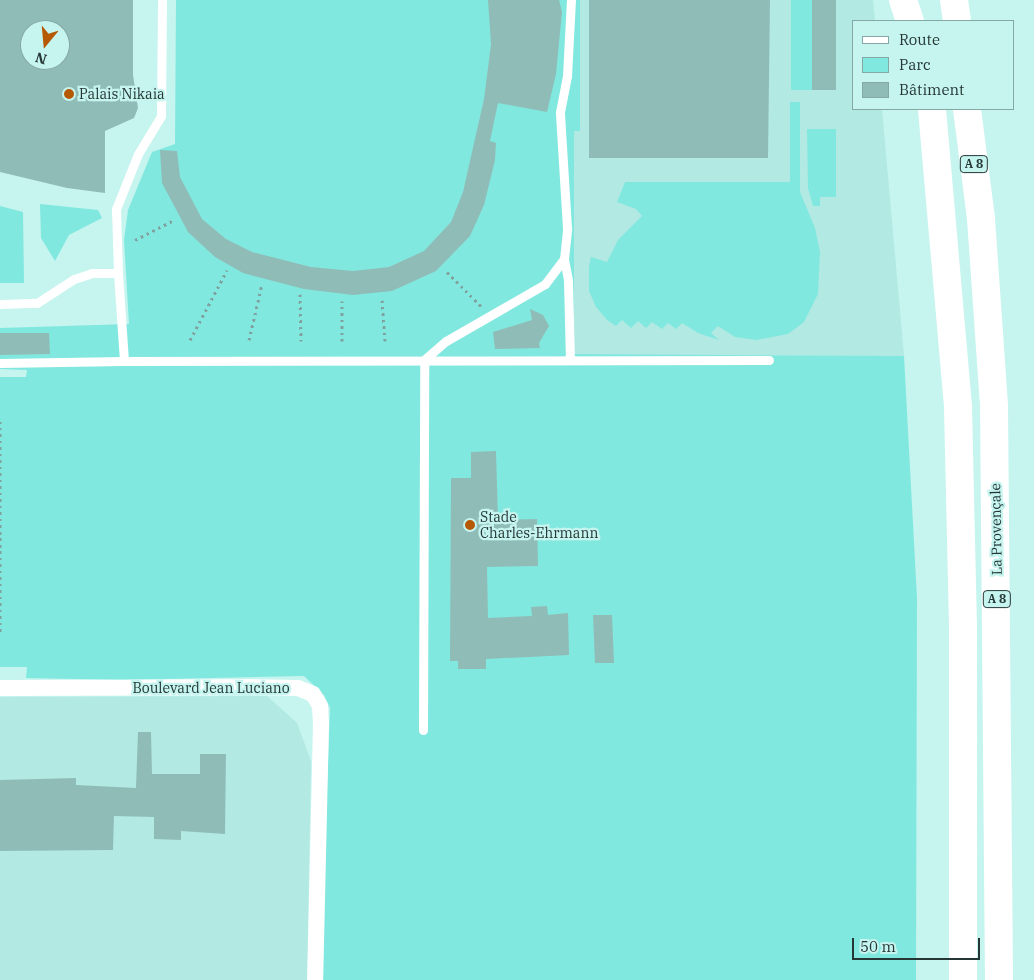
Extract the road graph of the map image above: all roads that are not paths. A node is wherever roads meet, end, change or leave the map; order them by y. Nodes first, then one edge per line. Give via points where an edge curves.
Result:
1 (162, 0) edge
2 (571, 0) edge
3 (903, 0) edge
4 (917, 0) edge
5 (954, 0) edge
6 (910, 20) edge
7 (920, 20) edge
8 (957, 20) edge
9 (932, 110) edge
10 (968, 110) edge
11 (564, 259) junction
12 (118, 273) junction
13 (0, 304) edge
14 (424, 360) junction
15 (570, 360) junction
16 (770, 360) dead end
17 (124, 361) junction
18 (0, 362) edge
19 (0, 688) edge
20 (423, 730) dead end
21 (315, 980) edge
22 (964, 980) edge
23 (999, 980) edge

1 - 12 lane via 161,116 138,154 116,209
2 - 11 lane via 567,76 560,112 567,228
3 - 6 highway
4 - 7 highway
5 - 8 highway
9 - 22 highway, A 8 via 959,426
10 - 23 highway, La Provençale / A 8 via 981,219 994,406
11 - 14 lane via 545,284 446,341
11 - 15 lane via 568,280
12 - 13 lane via 92,273 74,279 37,303
12 - 17 lane
14 - 15 lane
14 - 17 lane
14 - 20 lane
15 - 16 lane
17 - 18 lane
19 - 21 street, Boulevard Jean Luciano via 298,688 313,694 320,706 321,723

